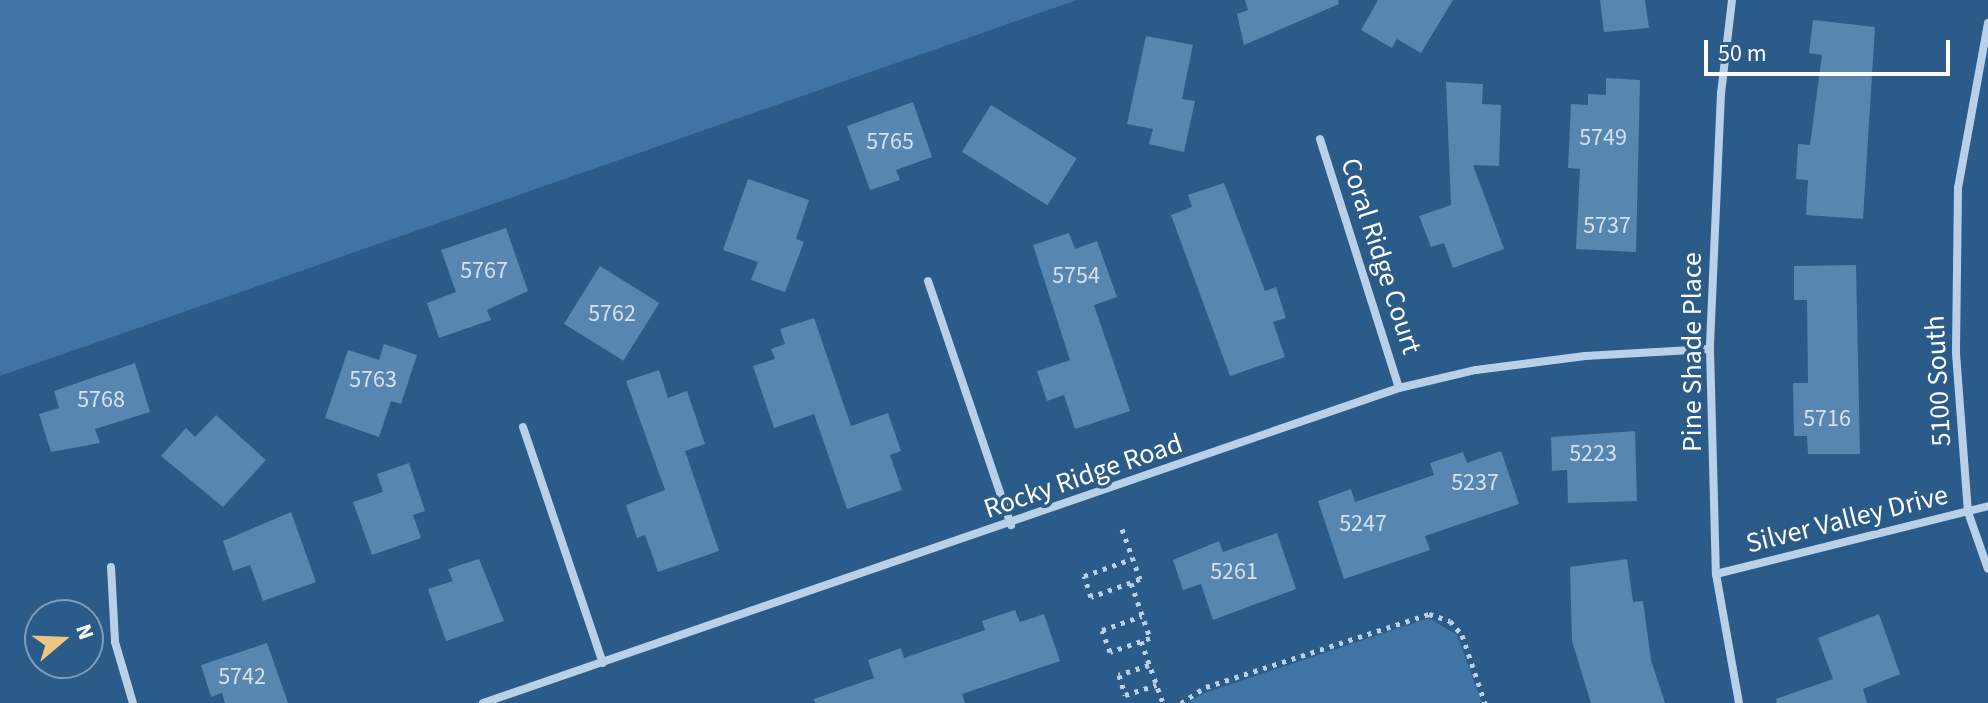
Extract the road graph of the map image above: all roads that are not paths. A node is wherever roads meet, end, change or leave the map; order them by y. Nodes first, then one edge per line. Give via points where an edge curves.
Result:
1 (1732, 0) edge
2 (1988, 23) edge
3 (1320, 139) dead end
4 (928, 281) dead end
5 (1710, 349) junction
6 (1399, 388) junction
7 (523, 427) dead end
8 (1988, 506) edge
9 (1968, 512) junction
10 (1011, 525) junction
11 (111, 567) dead end
12 (1988, 569) edge
13 (1716, 574) junction
14 (603, 663) junction
15 (133, 703) edge
16 (483, 703) edge
17 (1739, 703) edge

1 - 5 street, Pine Shade Place via 1721,93
2 - 9 street, 5100 South via 1958,188 1956,353
3 - 6 street, Coral Ridge Court
4 - 10 street
5 - 6 street, Rocky Ridge Road via 1585,356 1476,370
5 - 13 street, Pine Shade Place
6 - 10 street, Rocky Ridge Road
7 - 14 street
8 - 9 street, Silver Valley Drive
9 - 12 street, 5100 South
9 - 13 street, Silver Valley Drive
10 - 14 street, Rocky Ridge Road
11 - 15 street via 115,642
13 - 17 street, Pine Shade Place
14 - 16 street, Rocky Ridge Road

